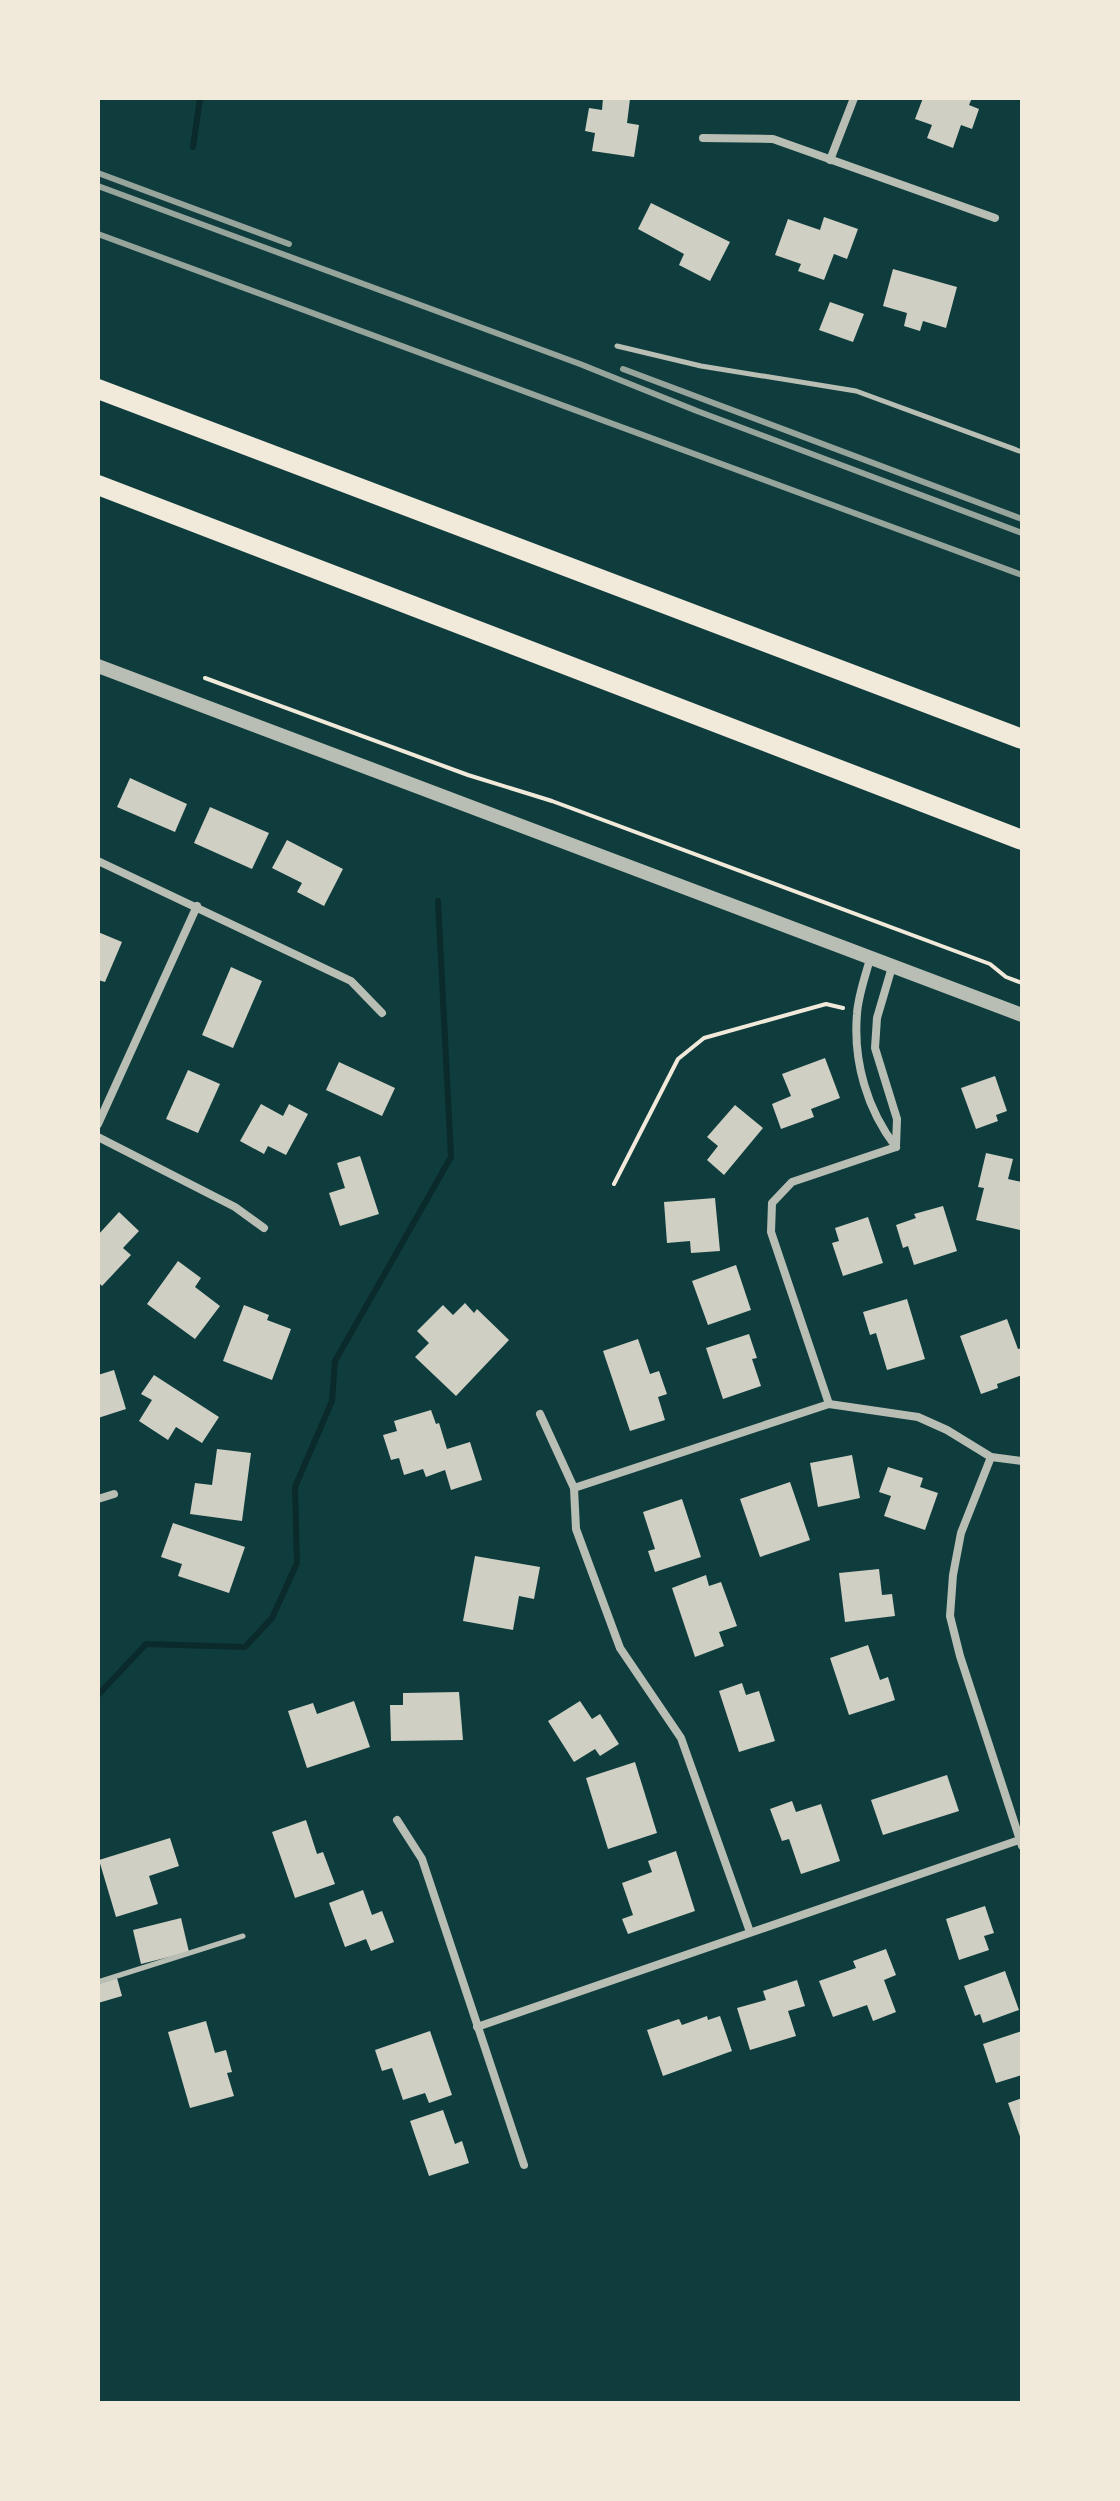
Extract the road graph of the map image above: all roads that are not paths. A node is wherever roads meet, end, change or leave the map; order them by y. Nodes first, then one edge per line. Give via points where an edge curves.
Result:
1 (854, 98) edge
2 (703, 138) dead end
3 (830, 160) junction
4 (995, 218) dead end
5 (617, 346) dead end
6 (98, 389) edge
7 (1022, 452) edge
8 (98, 485) edge
9 (98, 666) edge
10 (1022, 739) edge
11 (1022, 840) edge
12 (98, 861) edge
13 (197, 906) junction
14 (870, 959) junction
15 (892, 967) junction
16 (382, 1013) dead end
17 (1022, 1015) edge
18 (98, 1124) edge
19 (98, 1137) edge
20 (896, 1147) junction
21 (264, 1228) dead end
22 (829, 1404) junction
23 (540, 1414) dead end
24 (991, 1457) junction
25 (1022, 1461) edge
26 (574, 1488) junction
27 (114, 1494) dead end
28 (98, 1499) edge
29 (397, 1820) dead end
30 (1021, 1842) edge
31 (750, 1932) junction
32 (243, 1936) dead end
33 (98, 1982) edge
34 (477, 2027) junction
35 (524, 2165) dead end

1 - 3 street
2 - 3 street via 773,139
3 - 4 street
5 - 7 lane via 701,366 856,391
6 - 10 highway
8 - 11 highway
9 - 14 street
12 - 13 street
13 - 16 street via 351,981
13 - 18 street
14 - 15 street
14 - 20 street via 857,1011 857,1057 878,1125
15 - 17 street
15 - 20 street via 877,1018 875,1048 897,1119
19 - 21 street via 235,1207
20 - 22 street via 792,1182 772,1203 771,1232
22 - 24 street via 918,1417
22 - 26 street
23 - 26 street
24 - 25 street
24 - 30 street via 961,1533 950,1616
26 - 31 street via 576,1529 620,1648 681,1738
27 - 28 street
29 - 34 street via 422,1859
30 - 31 street
31 - 34 street
32 - 33 lane
34 - 35 street

